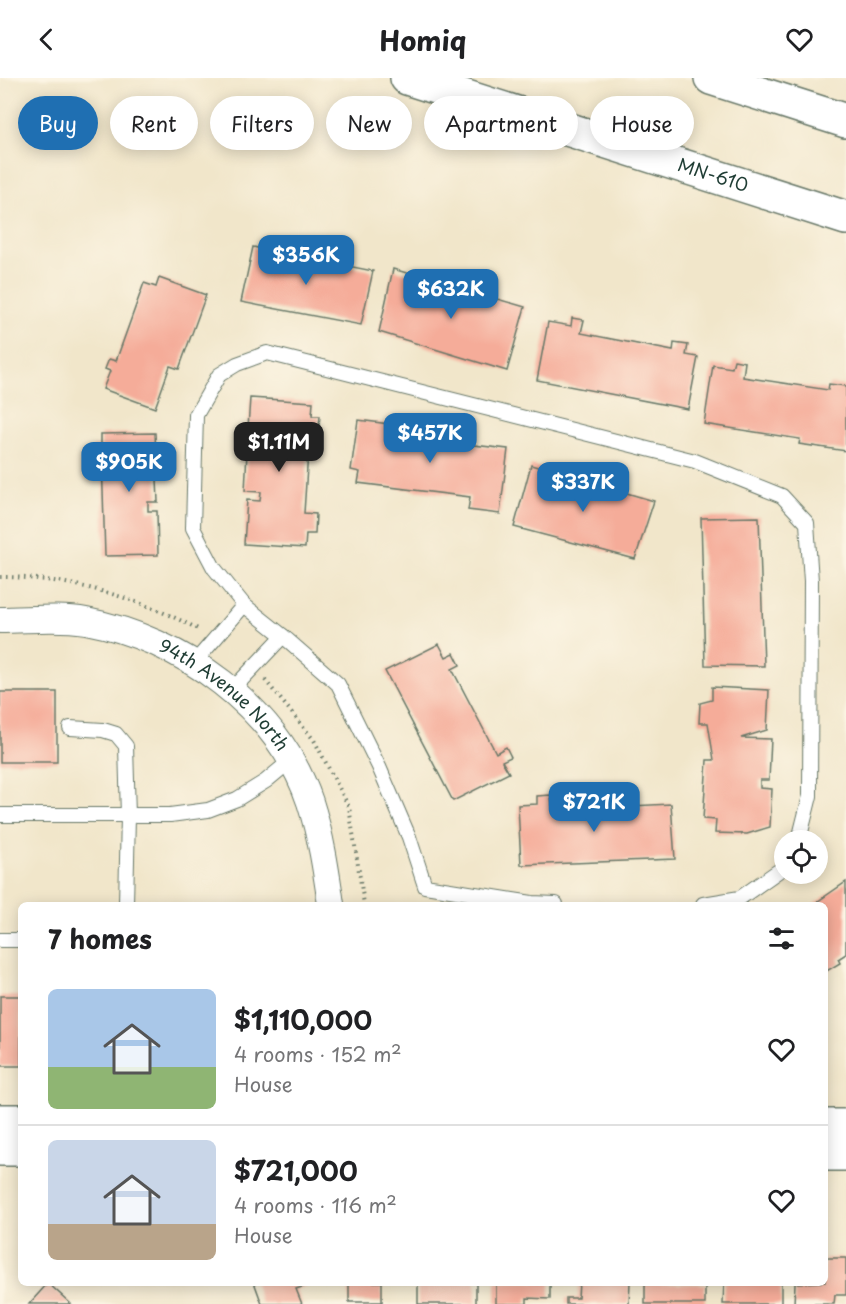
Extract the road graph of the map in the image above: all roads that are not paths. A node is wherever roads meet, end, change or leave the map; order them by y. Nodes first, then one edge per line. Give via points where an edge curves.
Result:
1 (396, 78) edge
2 (407, 78) edge
3 (711, 78) edge
4 (451, 92) junction
5 (846, 121) edge
6 (846, 218) edge
7 (244, 605) junction
8 (0, 620) edge
9 (283, 636) junction
10 (194, 663) junction
11 (231, 691) junction
12 (70, 728) dead end
13 (290, 761) junction
14 (0, 815) edge
15 (128, 816) junction
16 (802, 830) edge
17 (774, 874) edge
18 (126, 902) edge
19 (331, 902) edge
20 (526, 902) edge
21 (715, 902) edge
22 (0, 940) edge
23 (18, 940) edge
24 (0, 1121) edge
25 (18, 1121) edge
26 (828, 1126) edge
27 (846, 1126) edge
28 (0, 1149) edge
29 (18, 1149) edge
30 (828, 1154) edge
31 (846, 1154) edge

1 - 4 main road
2 - 4 main road, MN-610
3 - 5 main road
4 - 6 main road, MN-610
7 - 9 lane
7 - 10 lane
7 - 16 lane via 214,568 193,528 196,415 219,375 267,353 695,461 782,496 807,523 811,581 810,796
8 - 10 street, 94th Avenue North via 86,621 173,650
9 - 11 lane
9 - 20 lane via 338,684 379,766 425,886
10 - 11 street, 94th Avenue North via 214,674
11 - 13 street, 94th Avenue North via 259,717
12 - 15 lane via 116,734 126,746
13 - 15 lane via 237,800 208,810
13 - 19 street, 94th Avenue North via 309,800 323,851
14 - 15 lane
15 - 18 lane
17 - 21 lane via 740,898
22 - 23 lane
24 - 25 main road
26 - 27 main road
28 - 29 main road
30 - 31 main road

